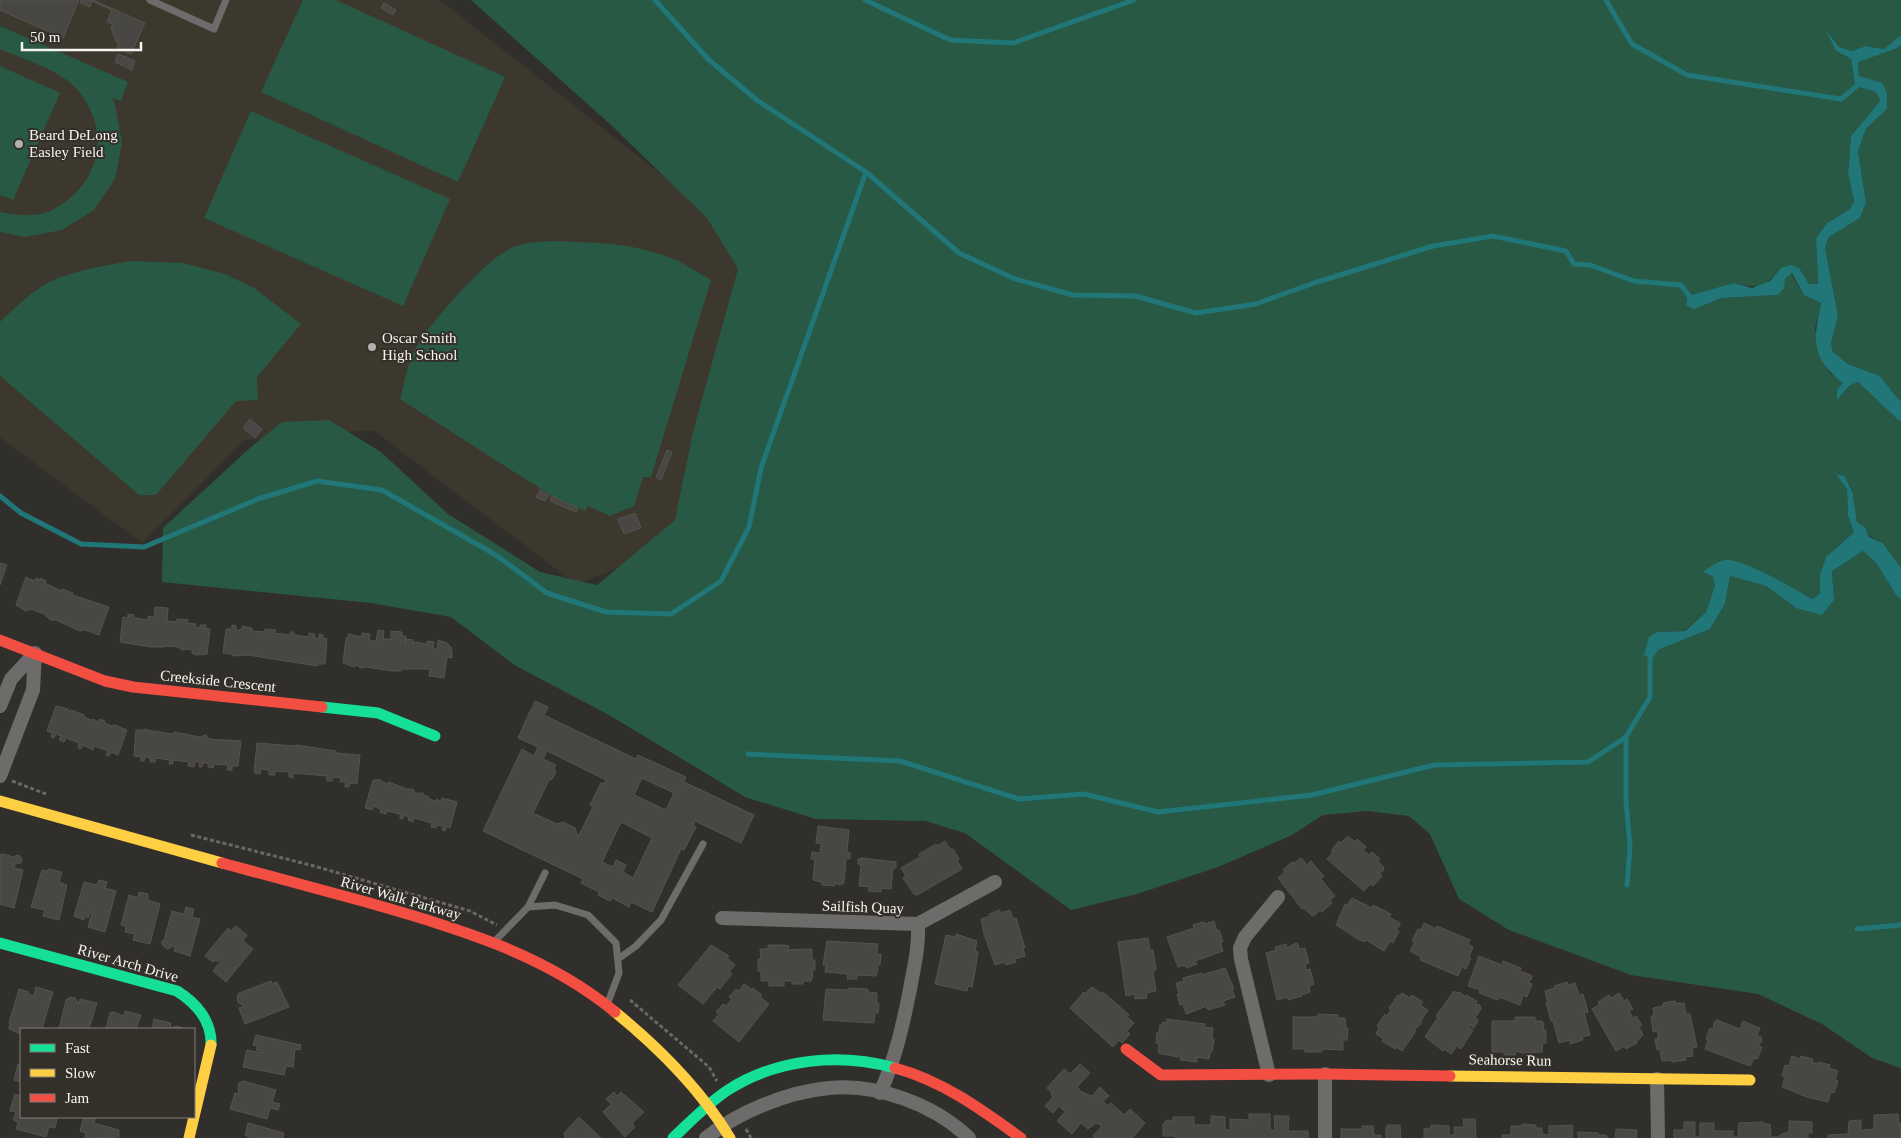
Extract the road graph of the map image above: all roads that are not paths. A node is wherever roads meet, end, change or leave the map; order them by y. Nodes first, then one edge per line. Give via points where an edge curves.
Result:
1 (150, 0) edge
2 (226, 0) edge
3 (0, 640) edge
4 (35, 653) junction
5 (0, 706) edge
6 (435, 736) dead end
7 (0, 776) edge
8 (0, 800) edge
9 (704, 844) dead end
10 (546, 873) dead end
11 (995, 882) dead end
12 (1278, 897) dead end
13 (528, 908) junction
14 (722, 918) dead end
15 (918, 924) junction
16 (494, 942) junction
17 (0, 943) edge
18 (618, 960) junction
19 (606, 1005) junction
20 (1126, 1049) dead end
21 (892, 1067) junction
22 (1325, 1074) junction
23 (1270, 1075) junction
24 (1657, 1078) junction
25 (1750, 1080) dead end
26 (880, 1093) junction
27 (706, 1106) junction
28 (195, 1113) edge
29 (194, 1118) edge
30 (722, 1125) junction
31 (189, 1138) edge
32 (673, 1138) edge
33 (706, 1138) edge
34 (730, 1138) edge
35 (970, 1138) edge
36 (1021, 1138) edge
37 (1325, 1138) edge
38 (1658, 1138) edge

1 - 2 lane via 214,28
3 - 4 street, Creekside Crescent
4 - 5 street via 11,679
4 - 6 street, Creekside Crescent via 105,680 133,687 378,713
4 - 7 street via 33,690
8 - 16 street, River Walk Parkway via 429,920
9 - 18 lane via 661,920
10 - 13 lane
11 - 15 street
12 - 23 street via 1245,937 1240,948
13 - 16 lane
13 - 18 lane via 555,905 588,915 616,943
14 - 15 street, Sailfish Quay
15 - 21 street, Sailfish Quay via 919,943
16 - 19 street, River Walk Parkway via 541,964
17 - 28 street, River Arch Drive via 177,991 192,1001 207,1022 212,1044
18 - 19 lane via 619,973
19 - 27 street, River Walk Parkway via 653,1045 686,1079
20 - 23 street, Seahorse Run via 1161,1075
21 - 26 street, Sailfish Quay
21 - 27 street via 830,1059 791,1065 738,1084
21 - 36 street via 925,1077 973,1102
22 - 23 street, Seahorse Run
22 - 24 street, Seahorse Run
22 - 37 street
24 - 25 street, Seahorse Run
24 - 38 street
26 - 30 street via 858,1088 829,1088 792,1095
26 - 35 street via 935,1111
27 - 30 street, River Walk Parkway
27 - 32 street
29 - 31 street, River Arch Drive
30 - 33 street
30 - 34 street, River Walk Parkway

